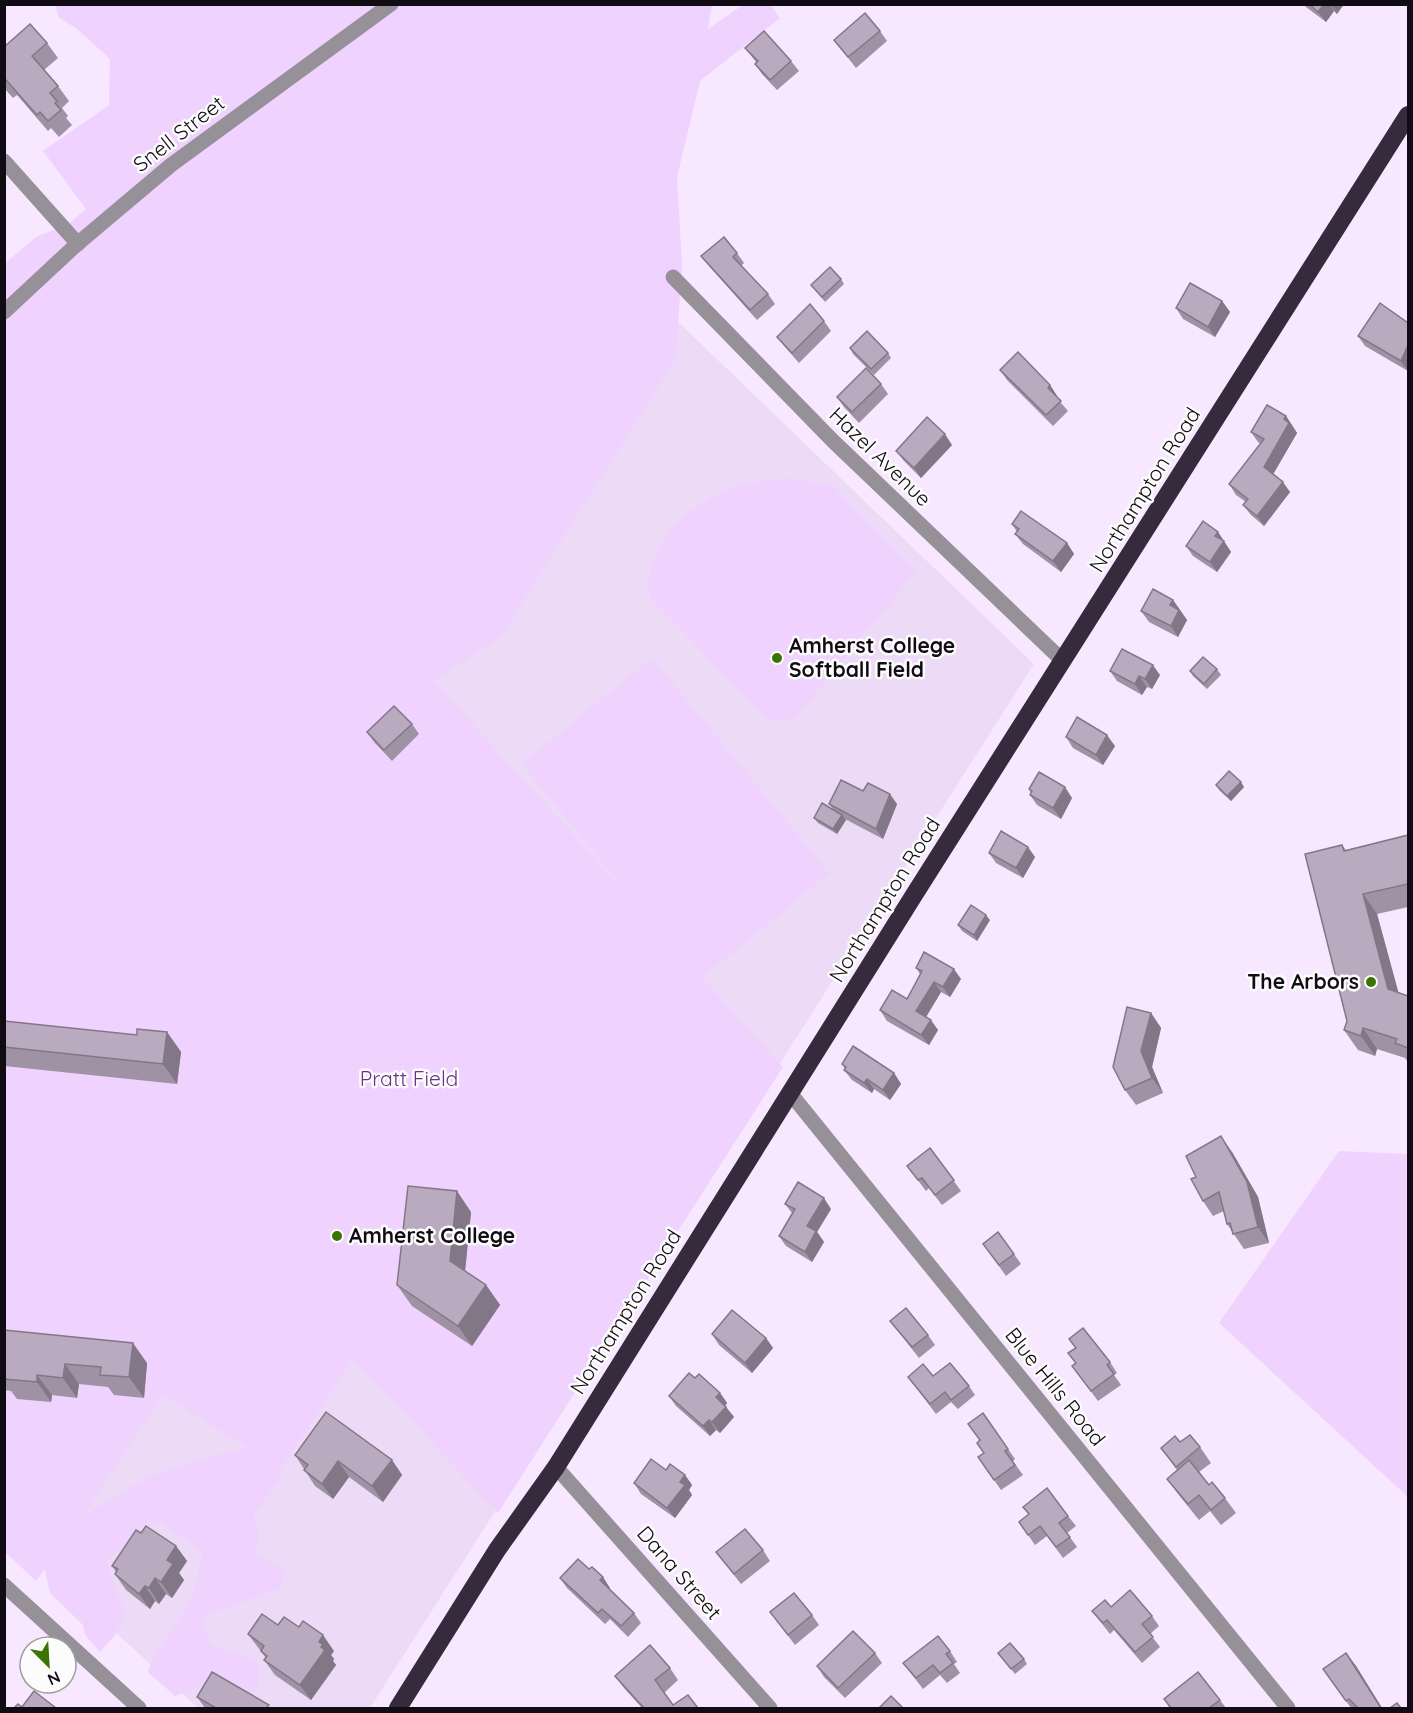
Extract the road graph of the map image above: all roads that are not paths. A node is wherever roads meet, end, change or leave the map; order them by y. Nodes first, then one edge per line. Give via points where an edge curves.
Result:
1 (391, 4) edge
2 (1408, 115) edge
3 (4, 161) edge
4 (78, 244) junction
5 (673, 278) dead end
6 (4, 312) edge
7 (1063, 661) junction
8 (790, 1093) junction
9 (556, 1467) junction
10 (4, 1585) edge
11 (139, 1708) edge
12 (398, 1708) edge
13 (770, 1708) edge
14 (1288, 1708) edge

1 - 4 street, Snell Street via 207,138
2 - 7 highway, Northampton Road
3 - 4 street
4 - 6 street, Snell Street
5 - 7 street, Hazel Avenue via 842,449
7 - 8 highway, Northampton Road
8 - 9 highway, Northampton Road
8 - 14 street, Blue Hills Road
9 - 12 highway, Northampton Road via 497,1550
9 - 13 street, Dana Street
10 - 11 street

